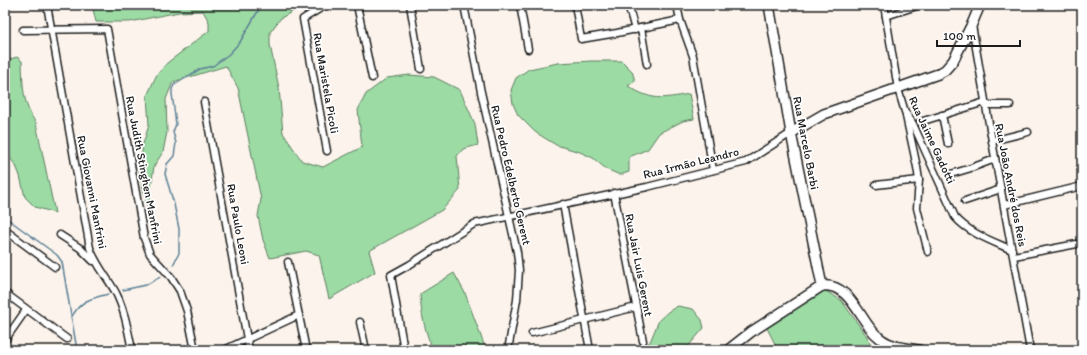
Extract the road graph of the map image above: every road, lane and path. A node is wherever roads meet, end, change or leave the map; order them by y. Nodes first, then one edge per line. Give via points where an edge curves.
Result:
1 (47, 5) edge
2 (326, 5) edge
3 (357, 5) edge
4 (410, 5) edge
5 (464, 5) edge
6 (520, 5) edge
7 (575, 5) edge
8 (677, 5) edge
9 (769, 5) edge
10 (884, 5) edge
11 (920, 5) edge
12 (980, 5) edge
13 (629, 8) dead end
14 (886, 16) junction
15 (680, 20) junction
16 (972, 24) junction
17 (638, 29) junction
18 (23, 30) dead end
19 (52, 30) junction
20 (528, 49) dead end
21 (647, 64) dead end
22 (421, 69) dead end
23 (372, 78) dead end
24 (898, 89) junction
25 (204, 102) dead end
26 (985, 103) junction
27 (1010, 106) dead end
28 (905, 112) junction
29 (942, 115) junction
30 (920, 122) dead end
31 (1028, 132) dead end
32 (791, 133) junction
33 (992, 141) junction
34 (948, 144) dead end
35 (327, 151) dead end
36 (995, 159) junction
37 (713, 170) junction
38 (951, 174) dead end
39 (918, 180) junction
40 (876, 185) dead end
41 (1082, 186) edge
42 (1001, 189) junction
43 (614, 193) junction
44 (965, 201) dead end
45 (563, 204) junction
46 (1004, 204) junction
47 (510, 215) junction
48 (5, 230) edge
49 (60, 235) dead end
50 (1082, 242) edge
51 (928, 252) dead end
52 (1013, 253) junction
53 (288, 262) dead end
54 (98, 266) junction
55 (56, 267) dead end
56 (822, 286) junction
57 (5, 294) edge
58 (636, 306) junction
59 (26, 310) junction
60 (299, 315) junction
61 (585, 320) junction
62 (360, 322) dead end
63 (532, 333) dead end
64 (247, 338) junction
65 (67, 339) dead end
66 (5, 340) edge
67 (643, 341) dead end
68 (132, 350) edge
69 (195, 350) edge
70 (224, 350) edge
71 (249, 350) edge
72 (306, 350) edge
73 (366, 350) edge
74 (404, 350) edge
75 (508, 350) edge
76 (590, 350) edge
77 (728, 350) edge
78 (919, 350) edge
79 (1030, 350) edge

1 - 19 street, Rua Giovanni Manfrini
2 - 35 street, Rua Maristela Picoli via 303,19
3 - 23 street
4 - 22 street
5 - 47 street, Rua Pedro Edelberto Gerent via 481,92
6 - 20 street
7 - 17 street via 581,39
8 - 15 street
9 - 32 street, Rua Marcelo Barbi
10 - 14 street, Rua Jaime Gadotti
11 - 14 street
12 - 16 street, Rua Irmão Leandro
13 - 17 street
14 - 24 street, Rua Jaime Gadotti
15 - 17 street
15 - 37 street via 693,56
16 - 24 street, Rua Irmão Leandro via 953,61 945,70
16 - 26 street, Rua João André dos Reis
17 - 21 street
18 - 19 street
19 - 54 street, Rua Giovanni Manfrini via 88,234
19 - 69 street, Rua Judith Stinghen Manfrini via 107,29 144,238 150,254 180,291
24 - 28 street, Rua Jaime Gadotti
24 - 32 street, Rua Irmão Leandro via 824,114
25 - 64 street, Rua Paulo Leoni
26 - 27 street
26 - 29 street
26 - 33 street, Rua João André dos Reis
28 - 39 street
28 - 52 street, Rua Jaime Gadotti via 913,124 955,217 974,233
29 - 30 street
29 - 34 street
31 - 33 street
32 - 37 street, Rua Irmão Leandro via 753,159
32 - 56 street, Rua Marcelo Barbi
33 - 36 street, Rua João André dos Reis
36 - 38 street
36 - 42 street, Rua João André dos Reis
37 - 43 street, Rua Irmão Leandro
39 - 40 street
39 - 51 street via 918,208
41 - 46 street
42 - 44 street
42 - 46 street, Rua João André dos Reis
43 - 45 street, Rua Irmão Leandro
43 - 58 street, Rua Jair Luis Gerent
45 - 47 street, Rua Irmão Leandro
45 - 61 street
46 - 52 street, Rua João André dos Reis
47 - 74 street, Rua Irmão Leandro via 474,224 391,275
47 - 75 street, Rua Pedro Edelberto Gerent via 517,252 519,285
48 - 55 street
49 - 54 street via 80,248
50 - 52 street
52 - 79 street, Rua João André dos Reis
53 - 60 street
54 - 68 street, Rua Giovanni Manfrini via 118,298
56 - 77 street via 750,332
56 - 78 street via 830,285 845,294 871,330 883,340 896,346
57 - 59 street
58 - 61 street
58 - 67 street, Rua Jair Luis Gerent
59 - 65 street
59 - 66 street
60 - 64 street
60 - 72 street
61 - 63 street
61 - 76 street
62 - 73 street
64 - 70 street
64 - 71 street, Rua Paulo Leoni

